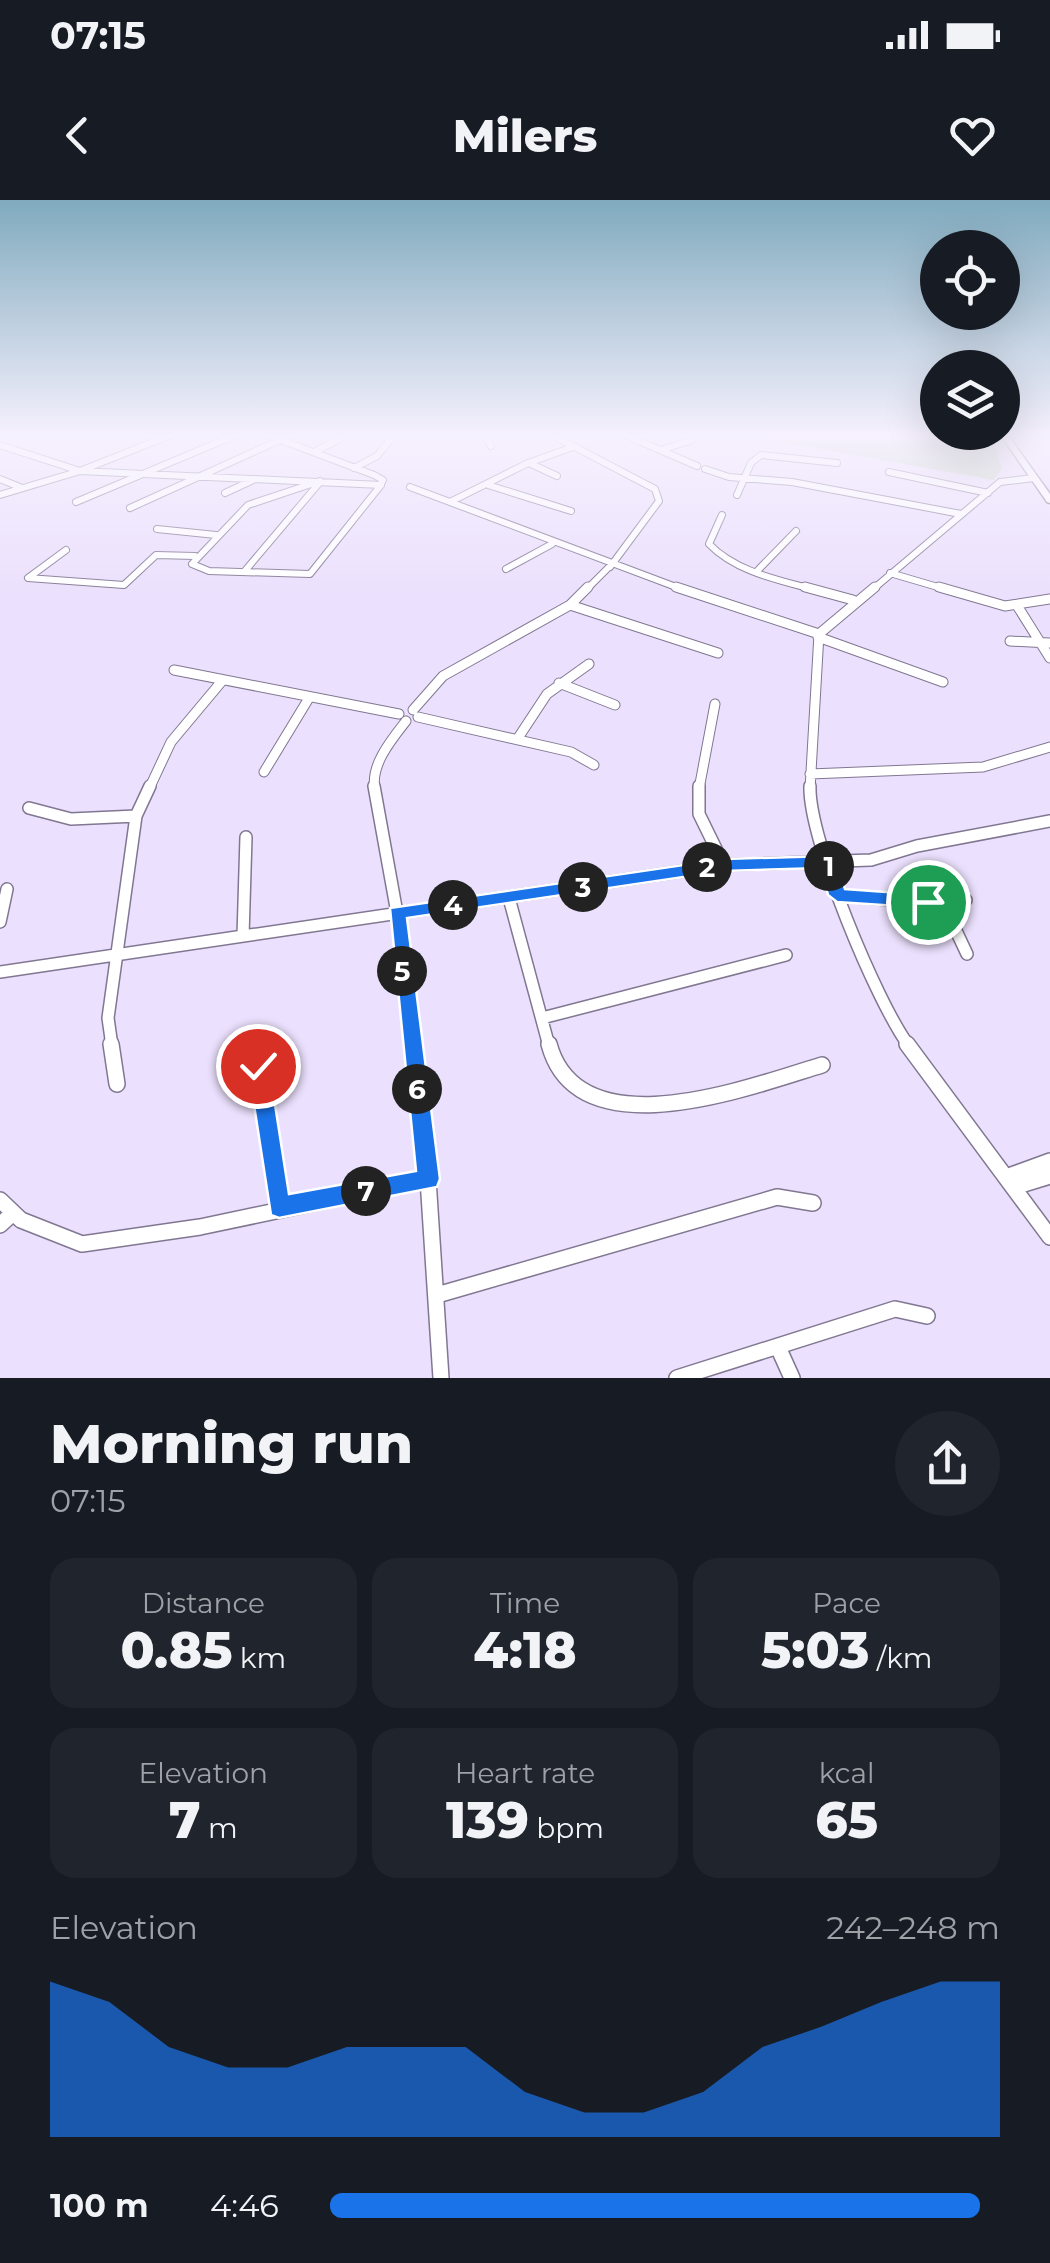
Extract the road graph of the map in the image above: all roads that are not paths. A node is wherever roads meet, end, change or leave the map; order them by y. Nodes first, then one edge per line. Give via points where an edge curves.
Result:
1 (107, 489) edge
2 (170, 489) edge
3 (233, 489) edge
4 (296, 489) edge
5 (313, 489) edge
6 (377, 489) edge
7 (416, 489) edge
8 (480, 489) edge
9 (501, 489) edge
10 (654, 489) edge
11 (740, 489) edge
12 (829, 489) edge
13 (973, 489) edge
14 (992, 489) edge
15 (988, 492) junction
16 (225, 493) dead end
17 (737, 495) dead end
18 (76, 502) dead end
19 (452, 502) junction
20 (130, 508) dead end
21 (571, 511) dead end
22 (962, 514) junction
23 (722, 515) dead end
24 (157, 529) dead end
25 (796, 531) dead end
26 (216, 535) junction
27 (552, 544) junction
28 (66, 550) dead end
29 (194, 560) junction
30 (610, 567) junction
31 (506, 569) dead end
32 (758, 570) junction
33 (244, 572) junction
34 (890, 573) junction
35 (1050, 599) edge
36 (853, 600) junction
37 (570, 605) junction
38 (1018, 607) junction
39 (818, 636) junction
40 (1010, 641) dead end
41 (1038, 642) junction
42 (1050, 642) edge
43 (718, 652) dead end
44 (1050, 658) edge
45 (589, 664) dead end
46 (174, 670) dead end
47 (222, 681) junction
48 (943, 682) dead end
49 (559, 683) junction
50 (310, 698) junction
51 (715, 704) dead end
52 (615, 706) dead end
53 (409, 716) junction
54 (518, 738) junction
55 (1050, 747) edge
56 (594, 764) dead end
57 (264, 772) dead end
58 (810, 774) junction
59 (29, 808) dead end
60 (136, 816) junction
61 (1050, 820) edge
62 (246, 837) dead end
63 (828, 862) junction
64 (724, 865) junction
65 (7, 889) dead end
66 (837, 895) junction
67 (510, 898) junction
68 (966, 900) dead end
69 (942, 901) junction
70 (397, 913) junction
71 (0, 922) edge
72 (244, 936) junction
73 (967, 954) dead end
74 (115, 955) junction
75 (786, 955) dead end
76 (0, 972) edge
77 (542, 1018) junction
78 (262, 1043) dead end
79 (822, 1064) dead end
80 (117, 1084) dead end
81 (1050, 1161) edge
82 (1050, 1176) edge
83 (428, 1179) junction
84 (1010, 1182) junction
85 (0, 1200) edge
86 (813, 1204) dead end
87 (279, 1207) junction
88 (14, 1213) junction
89 (0, 1225) edge
90 (1050, 1236) edge
91 (437, 1295) junction
92 (927, 1316) dead end
93 (778, 1347) junction
94 (440, 1378) edge
95 (677, 1378) edge
96 (792, 1378) edge

1 - 18 street
2 - 20 street
3 - 16 street
4 - 26 street via 248,505
5 - 33 street
6 - 33 street via 310,574
7 - 19 street
8 - 19 street
9 - 21 street
10 - 30 street via 659,501
11 - 17 street
12 - 22 street
13 - 15 street
14 - 15 street
15 - 22 street
19 - 27 street
22 - 34 street
23 - 32 street via 712,551
24 - 26 street
25 - 32 street
26 - 29 street
27 - 30 street
27 - 31 street
28 - 29 street via 28,578 124,586 156,555
29 - 33 street via 209,571
30 - 37 street
30 - 39 street
32 - 36 street
34 - 36 street
34 - 38 street
35 - 38 street
36 - 39 street
37 - 43 street
37 - 53 street via 443,676
38 - 41 street
39 - 48 street
39 - 58 street
40 - 41 street
41 - 42 street
41 - 44 street
45 - 49 street
46 - 47 street
47 - 50 street
47 - 60 street via 171,742
49 - 52 street
49 - 54 street
50 - 53 street
50 - 57 street
51 - 64 street via 697,798
53 - 54 street
53 - 70 street via 373,780
54 - 56 street
55 - 58 street via 983,767
58 - 63 street
59 - 60 street via 71,820
60 - 74 street
61 - 63 street via 871,860
62 - 72 street
63 - 64 street
63 - 66 street
64 - 67 street
65 - 71 street
66 - 69 street
66 - 84 street via 894,1026
67 - 70 street
67 - 77 street
68 - 69 street
69 - 73 street
70 - 72 street
70 - 83 street
72 - 74 street
74 - 76 street
74 - 80 street via 108,1018
75 - 77 street
77 - 79 street via 552,1060 567,1080 611,1103 654,1108
78 - 87 street via 258,1066
81 - 84 street
82 - 84 street
83 - 87 street
83 - 91 street
84 - 90 street
85 - 88 street
86 - 91 street via 777,1197
87 - 88 street via 200,1227 82,1244
88 - 89 street
91 - 94 street
92 - 93 street via 896,1309
93 - 95 street
93 - 96 street

